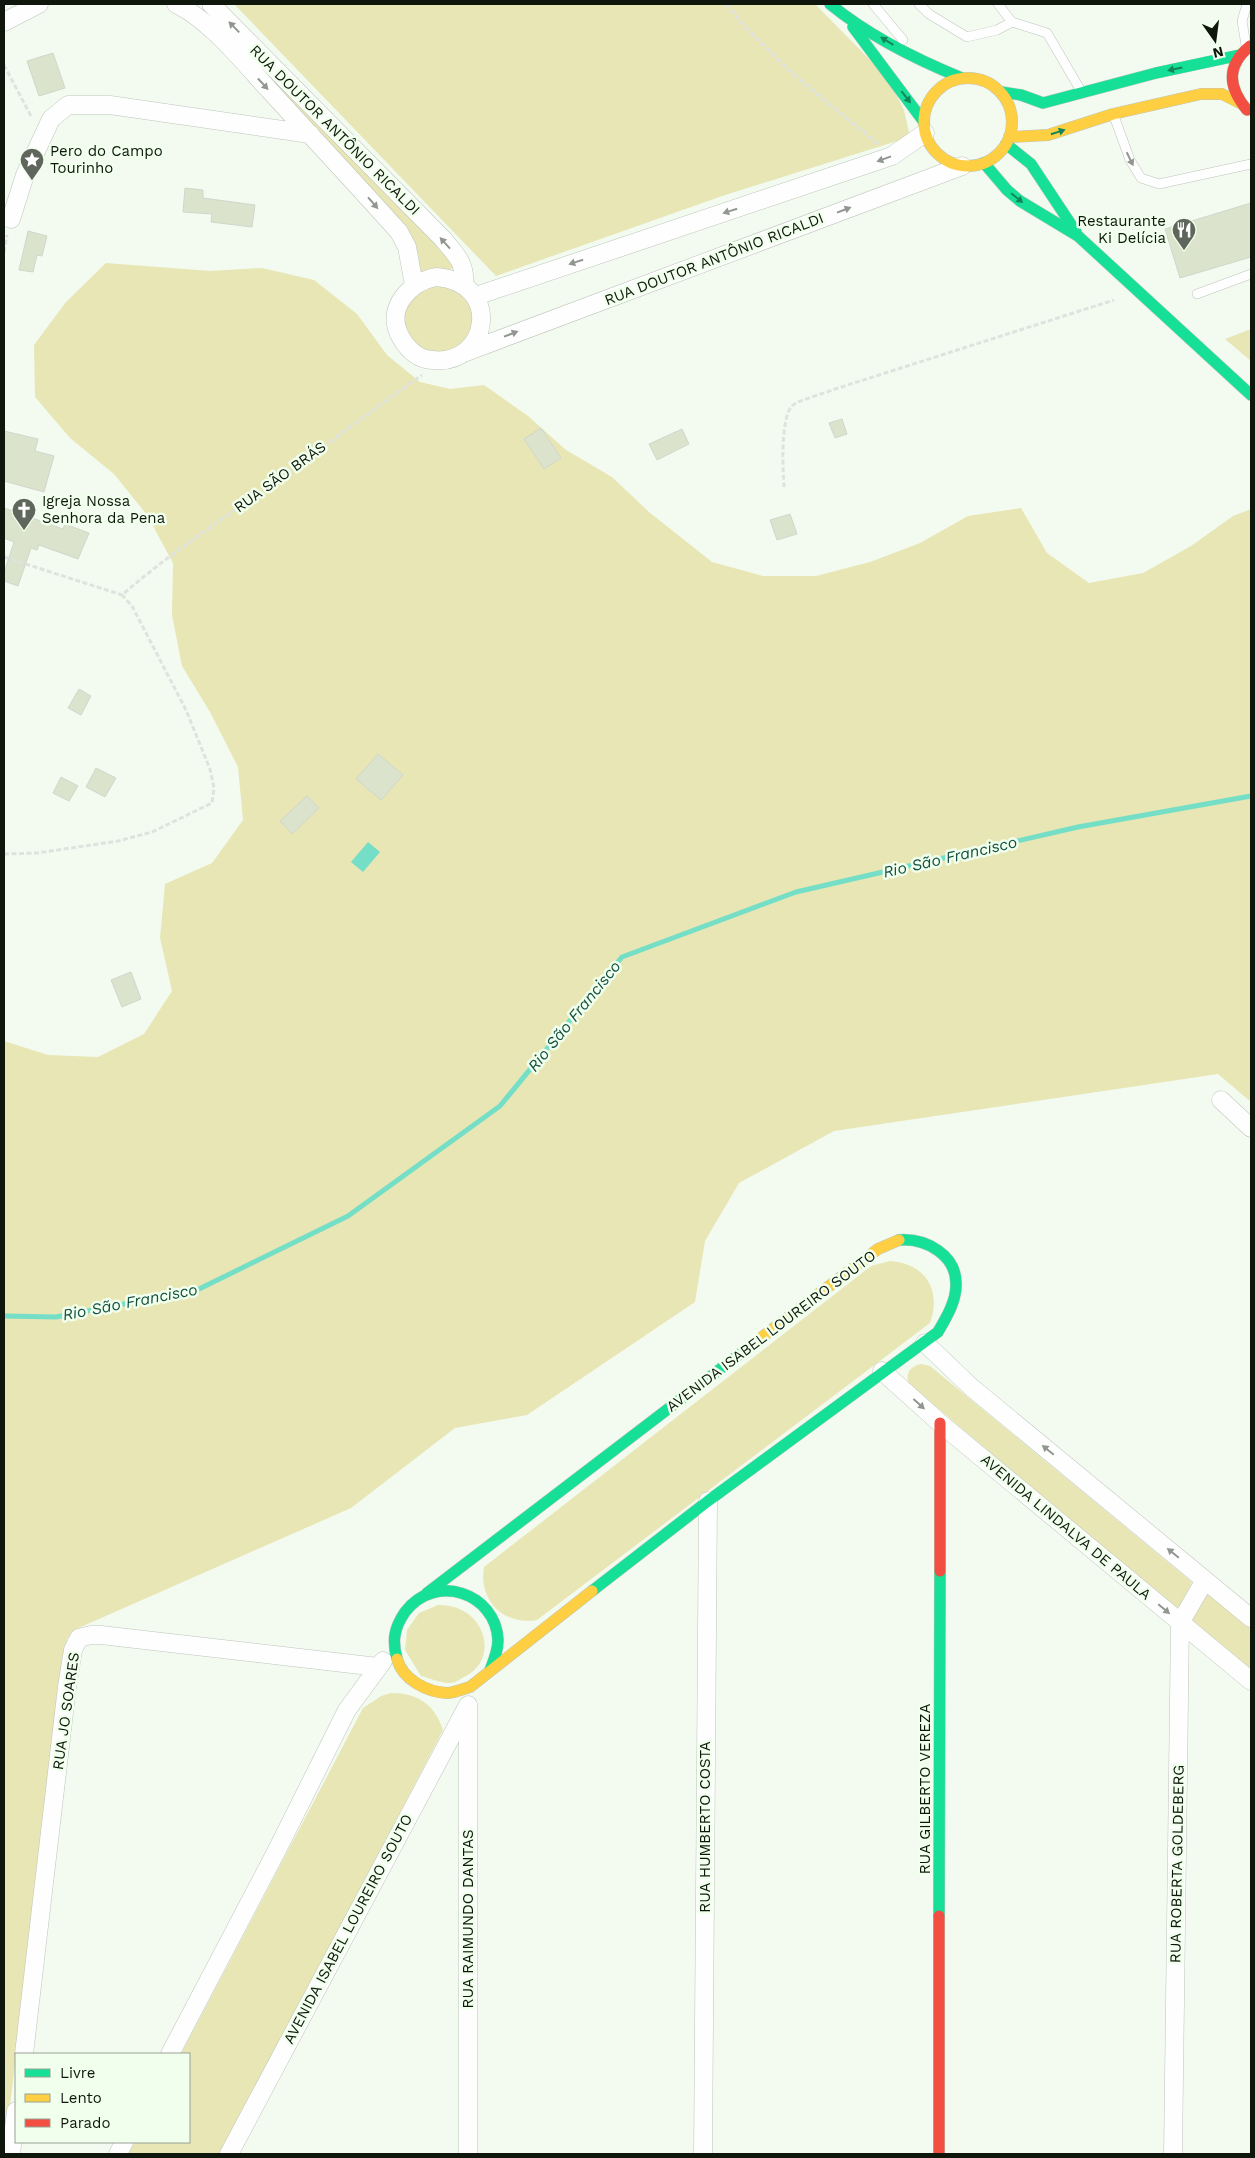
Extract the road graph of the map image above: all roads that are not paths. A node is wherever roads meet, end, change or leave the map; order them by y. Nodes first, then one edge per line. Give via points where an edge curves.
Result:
1 (39, 4) edge
2 (176, 4) edge
3 (211, 4) edge
4 (830, 4) edge
5 (873, 4) edge
6 (919, 4) edge
7 (998, 4) edge
8 (1247, 4) edge
9 (845, 16) junction
10 (4, 22) edge
11 (1012, 22) junction
12 (1246, 49) edge
13 (918, 60) junction
14 (962, 78) junction
15 (1000, 92) junction
16 (1082, 94) junction
17 (1240, 103) junction
18 (1251, 112) edge
19 (1114, 114) junction
20 (924, 128) junction
21 (310, 134) junction
22 (1008, 140) junction
23 (984, 163) junction
24 (1251, 164) edge
25 (962, 166) junction
26 (11, 219) dead end
27 (1078, 236) junction
28 (1251, 274) edge
29 (414, 285) junction
30 (470, 291) junction
31 (1197, 294) dead end
32 (466, 352) junction
33 (1251, 395) edge
34 (1221, 1100) dead end
35 (1251, 1128) edge
36 (924, 1342) junction
37 (882, 1371) junction
38 (940, 1423) junction
39 (708, 1501) junction
40 (1205, 1580) junction
41 (427, 1593) junction
42 (1251, 1618) edge
43 (1180, 1623) junction
44 (394, 1650) junction
45 (378, 1667) junction
46 (490, 1670) junction
47 (1251, 1681) edge
48 (475, 1685) junction
49 (468, 1705) junction
50 (24, 2053) edge
51 (171, 2053) edge
52 (15, 2120) edge
53 (11, 2154) edge
54 (228, 2154) edge
55 (468, 2154) edge
56 (703, 2154) edge
57 (939, 2154) edge
58 (1173, 2154) edge

1 - 10 street
2 -> 21 street, RUA DOUTOR ANTÔNIO RICALDI via 206,25
30 -> 3 street, RUA DOUTOR ANTÔNIO RICALDI via 464,268 443,239
4 - 9 street
5 - 13 lane
6 - 11 lane via 929,14 967,37 997,30
7 - 11 lane
8 - 12 lane via 1242,21
13 -> 9 street
9 -> 20 street
11 - 16 lane via 1047,32
12 -> 16 street
12 - 17 street via 1232,74 1232,84
13 - 14 street
14 - 15 street via 983,80
14 - 20 street via 939,89 928,104
15 - 16 street via 1043,103
15 - 22 street via 1012,113
17 - 18 street
17 - 19 street via 1222,94 1201,94
22 -> 19 street via 1048,135
19 -> 24 lane via 1130,160 1141,178 1159,184
20 - 25 street via 935,151
20 -> 30 street via 892,156
21 - 26 street via 110,105 68,105 51,119 25,175
21 -> 29 street, RUA DOUTOR ANTÔNIO RICALDI via 399,232 407,247
22 - 23 street via 996,155
22 - 27 street via 1031,164
23 - 25 street
23 -> 27 street via 1006,190 1020,201
32 -> 25 street, RUA DOUTOR ANTÔNIO RICALDI
27 - 33 street
28 - 31 lane
29 - 30 street via 425,279 447,278
29 - 32 street via 405,294 396,319 398,332 405,344 415,354 440,362
30 - 32 street via 481,316 475,342
34 - 35 street
36 - 37 street, AVENIDA ISABEL LOUREIRO SOUTO
40 -> 36 street via 971,1387
36 - 41 street, AVENIDA ISABEL LOUREIRO SOUTO via 938,1332 953,1306 957,1284 955,1269 942,1253 925,1241 900,1240 878,1249
37 -> 38 street, AVENIDA LINDALVA DE PAULA
37 - 39 street, AVENIDA ISABEL LOUREIRO SOUTO
38 -> 43 street, AVENIDA LINDALVA DE PAULA
38 - 57 street, RUA GILBERTO VEREZA
39 - 46 street, AVENIDA ISABEL LOUREIRO SOUTO
39 - 56 street, RUA HUMBERTO COSTA
40 - 42 street
40 - 43 street, RUA ROBERTA GOLDEBERG
41 - 44 street, AVENIDA ISABEL LOUREIRO SOUTO via 404,1609 397,1622
41 - 46 street, AVENIDA ISABEL LOUREIRO SOUTO via 445,1590 464,1593 480,1602 492,1616 497,1652
43 - 47 street, AVENIDA LINDALVA DE PAULA
43 - 58 street, RUA ROBERTA GOLDEBERG
44 - 45 street
44 - 48 street, AVENIDA ISABEL LOUREIRO SOUTO via 399,1666 424,1690 441,1694 459,1692
45 - 50 street, RUA JO SOARES via 102,1635 79,1638 73,1650 67,1687
45 - 51 street via 347,1710
46 - 48 street, AVENIDA ISABEL LOUREIRO SOUTO
48 - 49 street, RUA RAIMUNDO DANTAS
49 - 54 street, AVENIDA ISABEL LOUREIRO SOUTO
49 - 55 street, RUA RAIMUNDO DANTAS
52 - 53 street

